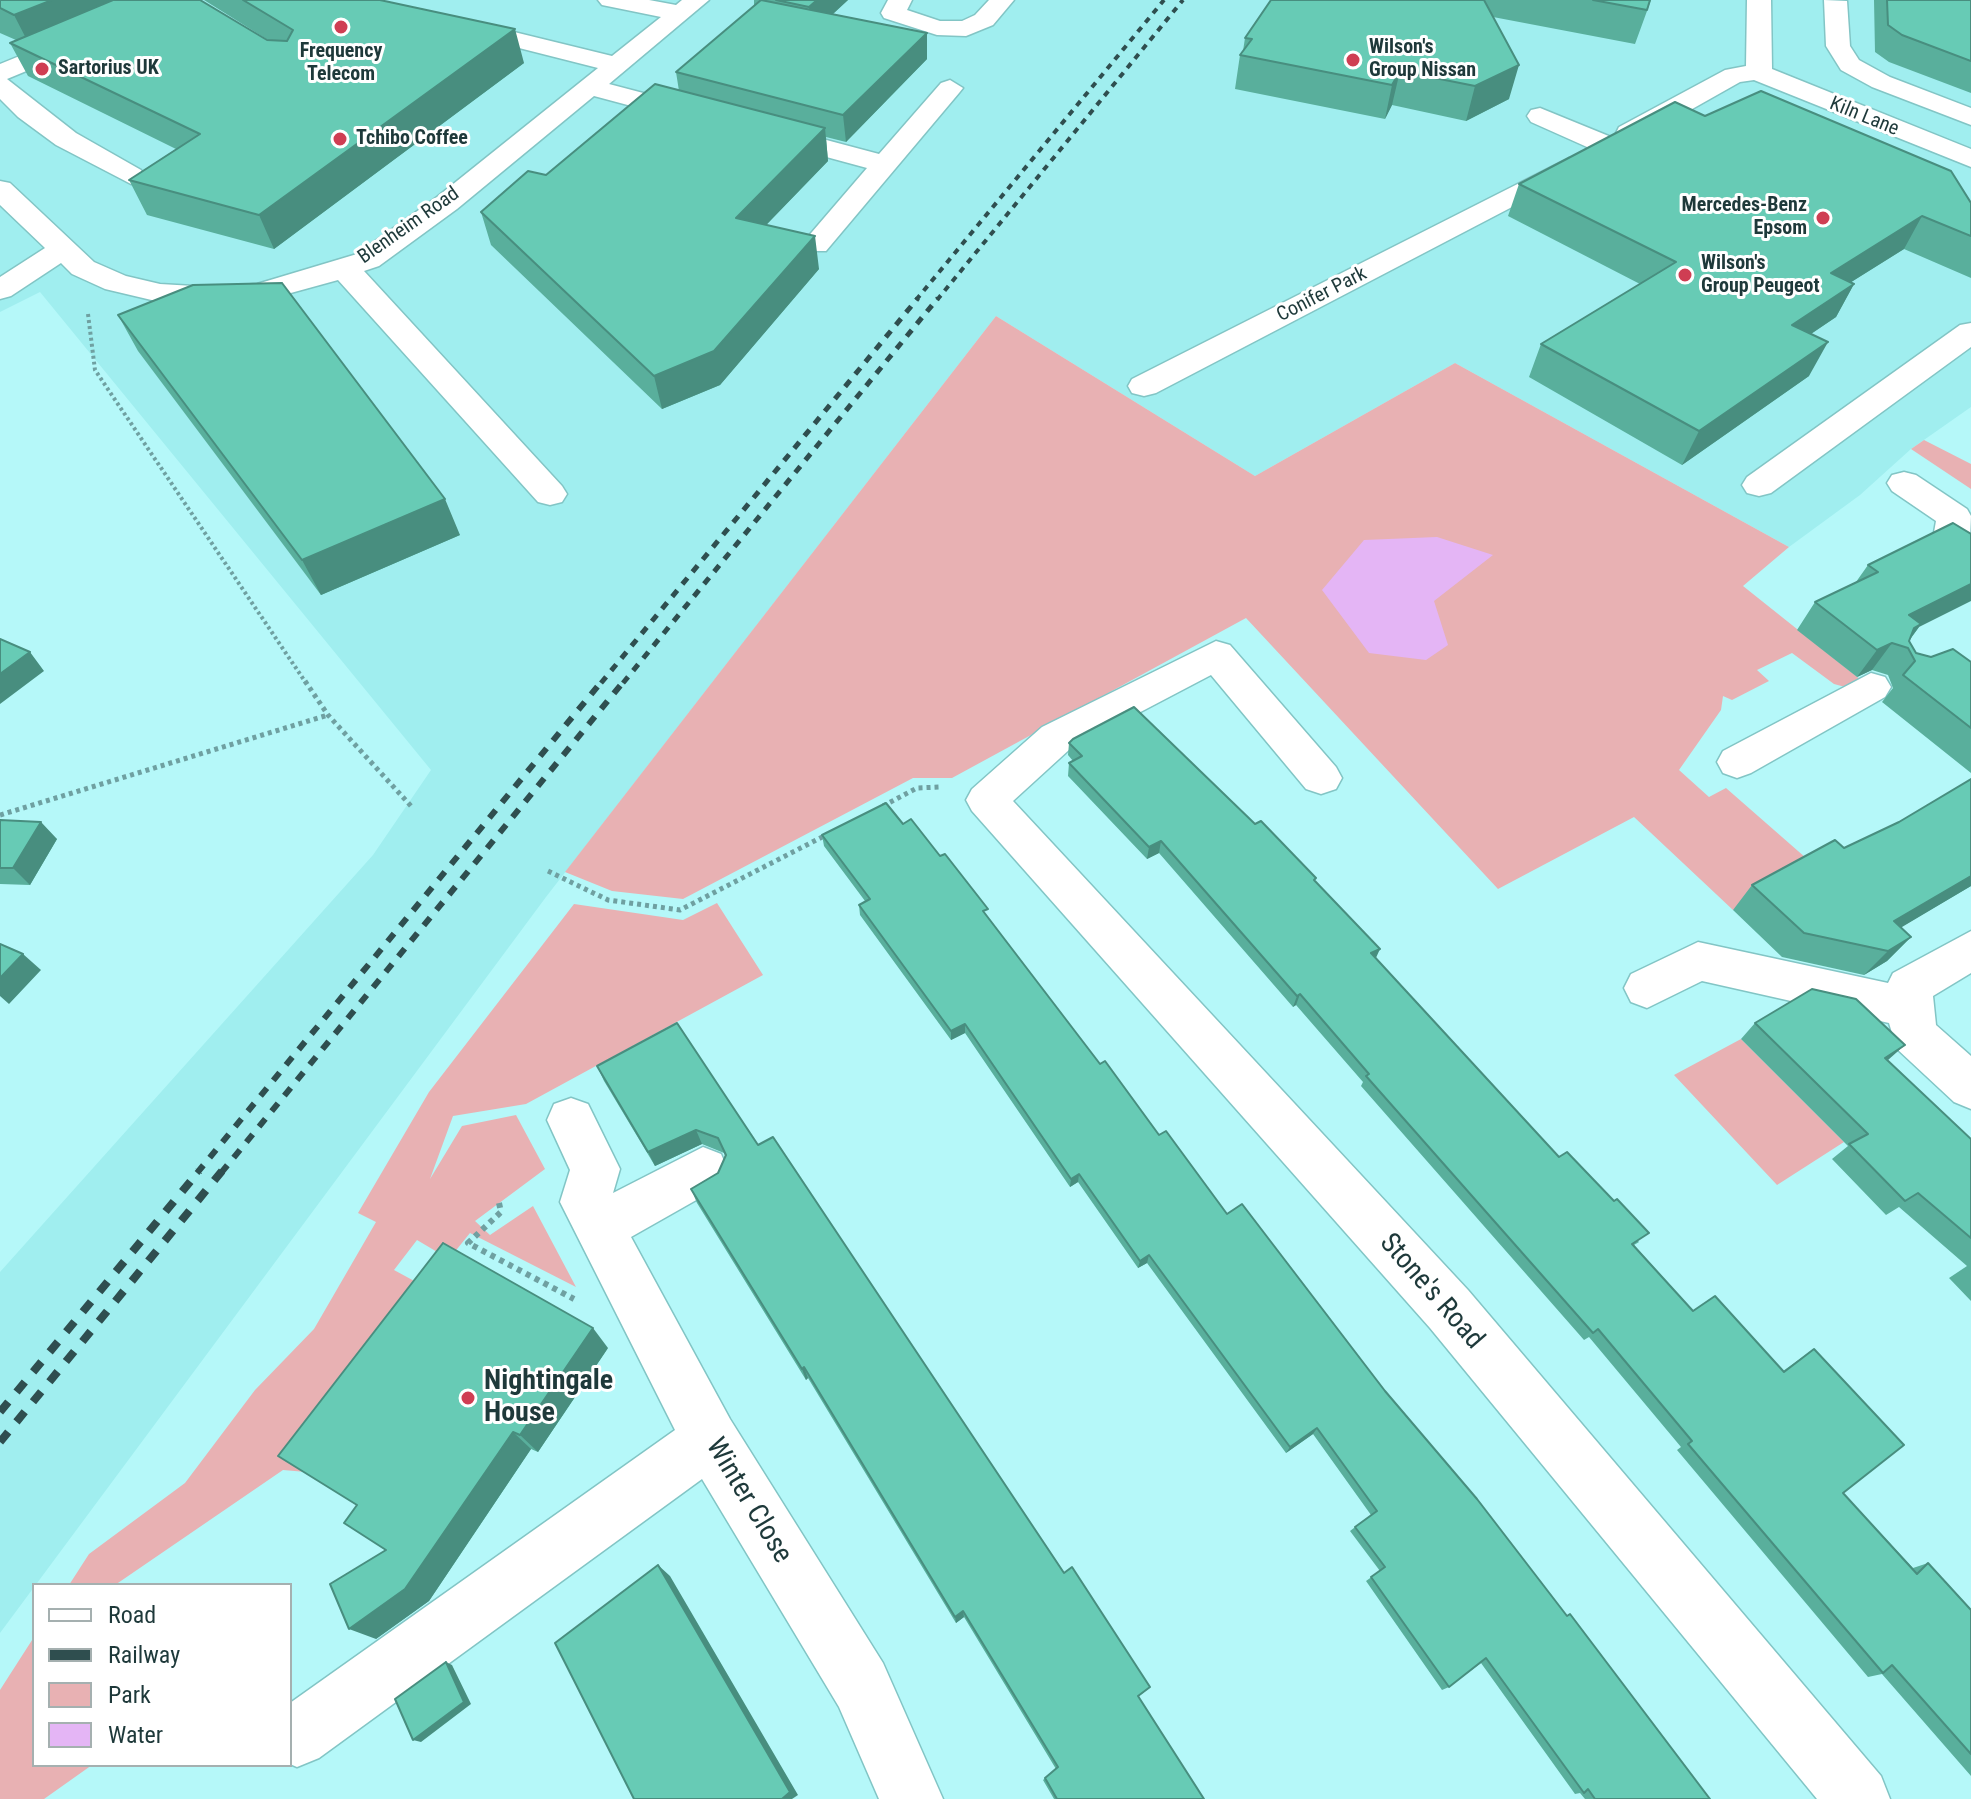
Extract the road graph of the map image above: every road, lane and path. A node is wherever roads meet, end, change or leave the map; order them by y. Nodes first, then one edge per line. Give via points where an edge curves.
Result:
1 (610, 0) edge
2 (900, 0) edge
3 (1002, 0) edge
4 (1759, 0) edge
5 (1835, 1) edge
6 (185, 3) edge
7 (689, 6) edge
8 (447, 23) edge
9 (6, 65) edge
10 (617, 65) junction
11 (1759, 72) junction
12 (0, 85) edge
13 (589, 87) junction
14 (950, 88) dead end
15 (1540, 116) dead end
16 (1971, 117) edge
17 (721, 121) edge
18 (751, 129) edge
19 (1606, 145) junction
20 (1971, 159) edge
21 (882, 163) junction
22 (131, 176) edge
23 (0, 189) edge
24 (816, 245) dead end
25 (73, 258) junction
26 (344, 268) junction
27 (0, 290) edge
28 (1971, 332) edge
29 (1144, 386) dead end
30 (1904, 483) dead end
31 (1759, 485) dead end
32 (550, 494) dead end
33 (1956, 550) edge
34 (1871, 687) edge
35 (328, 715) junction
36 (1737, 762) dead end
37 (1321, 778) dead end
38 (987, 800) junction
39 (411, 806) dead end
40 (875, 810) edge
41 (0, 815) edge
42 (833, 831) edge
43 (548, 871) dead end
44 (1971, 950) edge
45 (1647, 988) dead end
46 (1913, 1021) junction
47 (1971, 1087) edge
48 (571, 1120) dead end
49 (703, 1170) dead end
50 (499, 1203) dead end
51 (592, 1215) junction
52 (636, 1299) junction
53 (710, 1439) junction
54 (297, 1736) dead end
55 (911, 1799) edge
56 (1858, 1799) edge

1 - 7 street
2 - 3 street via 893,13 937,28 966,29 984,20
4 - 11 street
5 - 16 street via 1838,46 1850,65
6 - 9 street
7 - 10 street, Blenheim Road
8 - 10 street
10 - 13 street, Blenheim Road
11 - 19 street via 1734,75
11 - 20 street, Kiln Lane
12 - 22 street via 66,139
13 - 17 street
13 - 26 street, Blenheim Road via 447,203 368,260
14 - 21 street
15 - 19 street
18 - 21 street
19 - 29 street, Conifer Park
21 - 24 street
23 - 25 street, Blenheim Road
25 - 26 street, Blenheim Road via 116,283 211,296 258,293
25 - 27 street
25 - 35 path via 95,370
26 - 32 street
28 - 31 street
30 - 33 street via 1954,517 1950,544
34 - 36 street
35 - 39 path
35 - 41 path
37 - 38 street via 1216,655 1056,738
38 - 40 path via 954,786 917,788
38 - 56 street, Stone's Road via 1449,1309
42 - 43 path via 680,910 608,900
44 - 46 street via 1909,987
45 - 46 street via 1698,961
46 - 47 street
48 - 51 street via 595,1169
49 - 51 street
50 - 52 path via 501,1212 468,1243 600,1313
51 - 52 street, Winter Close
52 - 53 street, Winter Close
53 - 54 street
53 - 55 street, Winter Close via 861,1685

